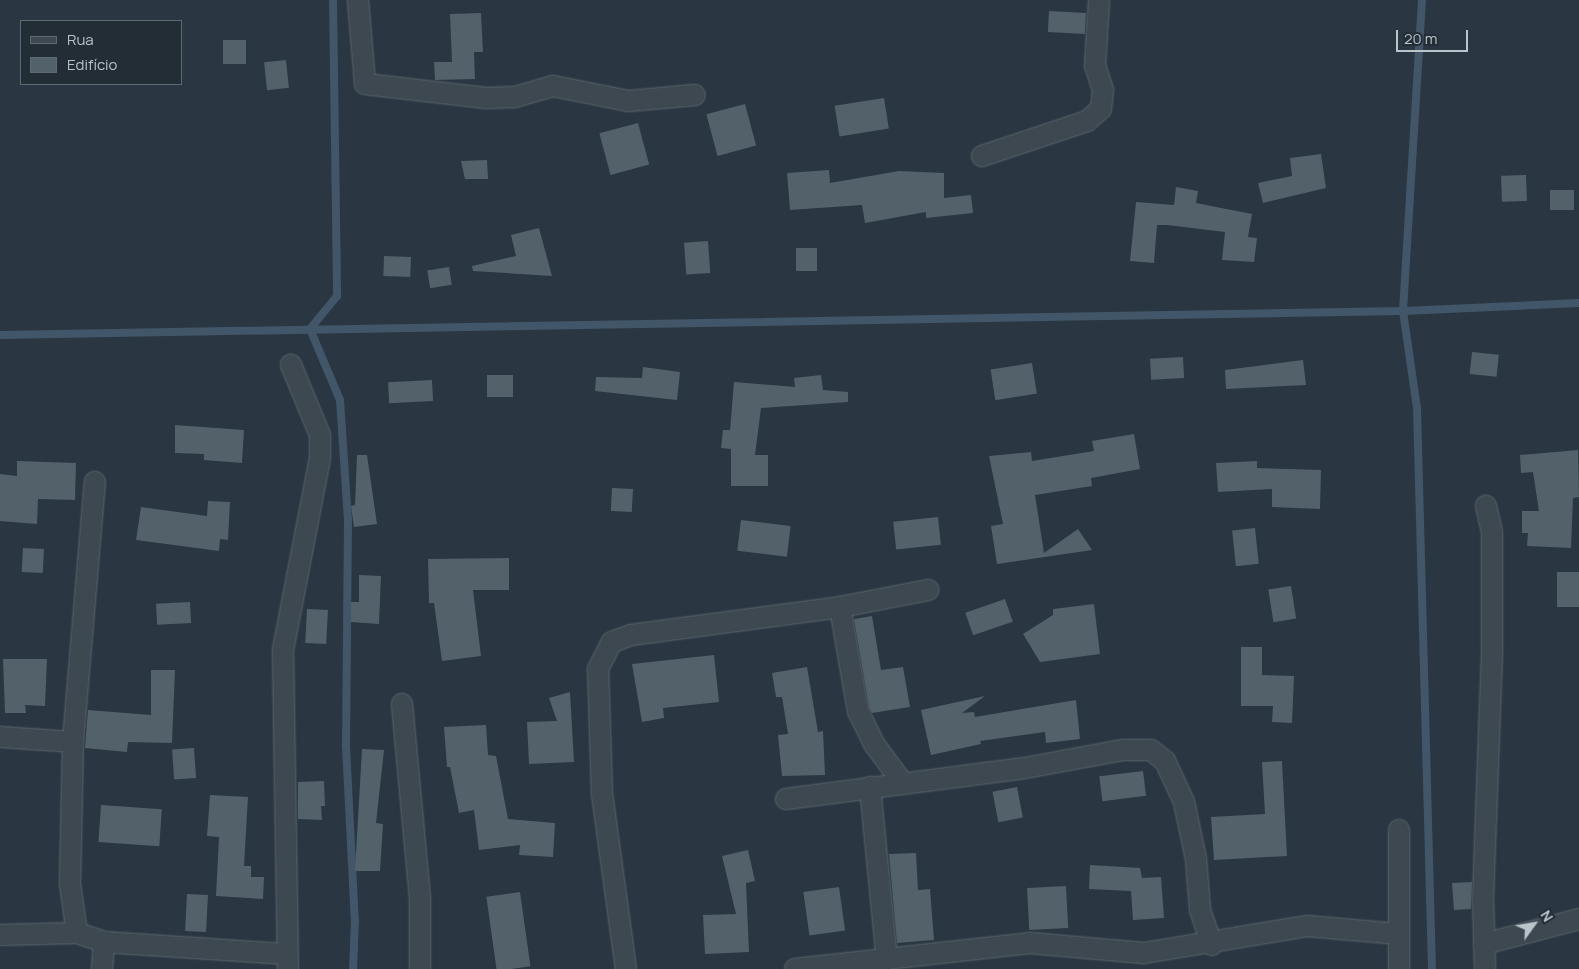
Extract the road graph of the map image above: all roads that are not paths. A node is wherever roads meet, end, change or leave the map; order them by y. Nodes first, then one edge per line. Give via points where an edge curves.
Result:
1 (358, 0) edge
2 (1099, 0) edge
3 (694, 95) dead end
4 (982, 156) dead end
5 (291, 365) dead end
6 (95, 482) dead end
7 (1486, 506) dead end
8 (928, 590) dead end
9 (840, 607) junction
10 (402, 704) dead end
11 (0, 737) edge
12 (73, 742) junction
13 (903, 783) junction
14 (870, 787) junction
15 (786, 799) dead end
16 (1399, 830) dead end
17 (1579, 919) edge
18 (77, 933) junction
19 (1399, 934) junction
20 (0, 935) edge
21 (104, 942) junction
22 (1212, 944) junction
23 (1484, 944) junction
24 (887, 959) junction
25 (288, 962) edge
26 (102, 969) edge
27 (420, 969) edge
28 (626, 969) edge
29 (795, 969) edge
30 (1400, 969) edge
31 (1485, 969) edge

1 - 3 street via 365,84 486,98 515,97 553,86 629,101
2 - 4 street via 1095,66 1103,90 1101,109 1086,121
5 - 25 street via 320,435 320,458 283,650
6 - 12 street
7 - 23 street via 1492,532 1492,651 1484,821
8 - 9 street
9 - 13 street via 858,711 874,744
9 - 28 street via 631,635 612,642 598,669 602,794
10 - 27 street via 420,898
11 - 12 street
12 - 18 street via 70,884
13 - 14 street
13 - 22 street via 1025,768 1123,750 1151,750 1165,761 1184,802 1196,859 1200,910
14 - 15 street
14 - 24 street
16 - 19 street
17 - 23 street
18 - 20 street
18 - 21 street
19 - 22 street via 1307,926
19 - 30 street
21 - 25 street
21 - 26 street
22 - 24 street via 1144,953 1030,943
23 - 31 street
24 - 29 street

